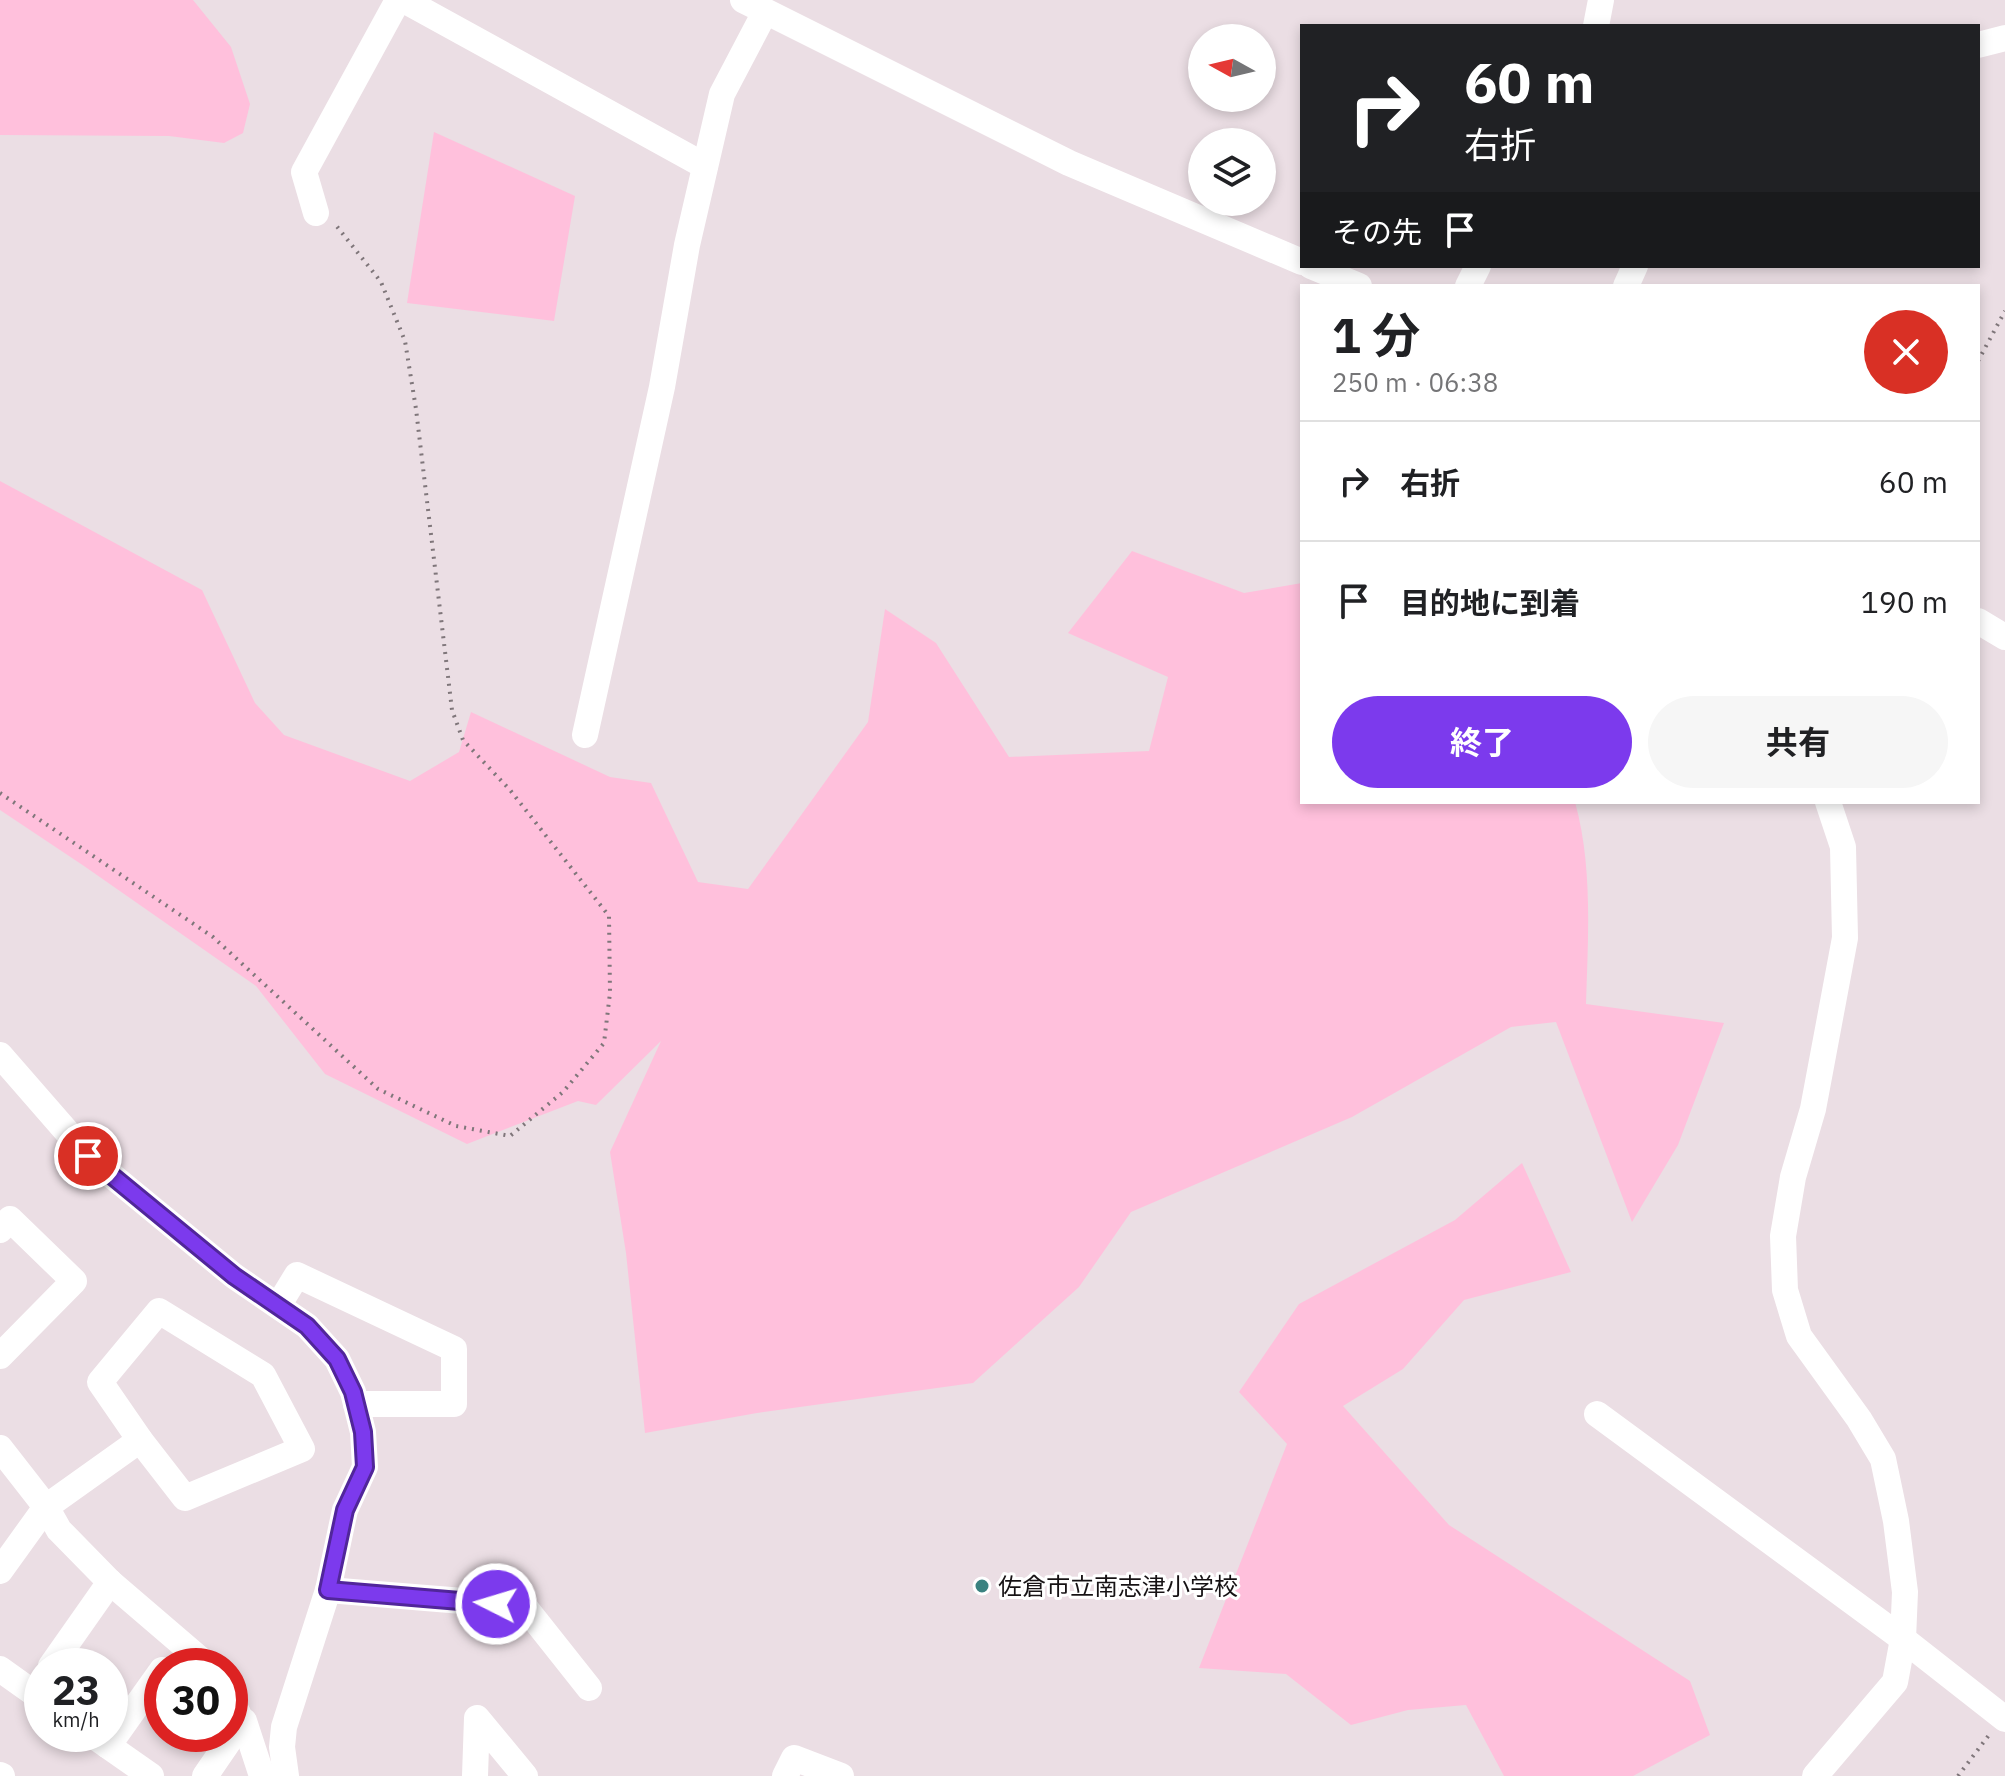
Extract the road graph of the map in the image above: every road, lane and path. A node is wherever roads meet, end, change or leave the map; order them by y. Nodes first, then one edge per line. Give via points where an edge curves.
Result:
1 (401, 0) edge
2 (1601, 0) edge
3 (754, 6) edge
4 (1596, 24) edge
5 (2005, 38) edge
6 (1980, 44) edge
7 (705, 166) junction
8 (313, 203) joint
9 (1300, 261) edge
10 (1316, 268) edge
11 (1354, 284) edge
12 (2005, 311) edge
13 (1980, 357) edge
14 (1980, 622) edge
15 (2005, 637) edge
16 (585, 735) dead end
17 (0, 793) edge
18 (1829, 804) edge
19 (0, 1055) edge
20 (0, 1230) edge
21 (278, 1306) junction
22 (0, 1356) edge
23 (356, 1404) junction
24 (1597, 1414) dead end
25 (140, 1440) junction
26 (0, 1448) edge
27 (46, 1507) junction
28 (1, 1566) edge
29 (110, 1582) junction
30 (328, 1590) junction
31 (1903, 1639) junction
32 (180, 1644) junction
33 (64, 1648) edge
34 (177, 1648) edge
35 (185, 1648) edge
36 (0, 1669) edge
37 (24, 1682) edge
38 (589, 1688) dead end
39 (144, 1690) edge
40 (128, 1708) edge
41 (2004, 1718) edge
42 (248, 1733) edge
43 (117, 1752) edge
44 (221, 1752) edge
45 (151, 1776) edge
46 (205, 1776) edge
47 (262, 1776) edge
48 (286, 1776) edge
49 (475, 1776) edge
50 (525, 1776) edge
51 (785, 1776) edge
52 (841, 1776) edge
53 (1815, 1776) edge
54 (1958, 1776) edge

1 - 7 street
1 - 8 street via 304,172
2 - 4 street
3 - 7 street via 722,94
3 - 9 street via 1069,163
5 - 6 street
7 - 16 street
8 - 17 path via 381,282 405,341 452,710 463,740 510,790 609,916 610,993 604,1043 563,1092 510,1136 456,1126 378,1089 213,937
10 - 11 street
12 - 13 path
14 - 15 street
18 - 31 street via 1843,847 1845,938 1813,1109 1790,1192 1783,1236 1785,1290 1799,1336 1883,1459 1903,1578
19 - 21 street via 88,1156
20 - 22 street via 10,1219 74,1281
21 - 23 street via 307,1326 337,1359
21 - 23 street via 297,1275 454,1349 454,1404
23 - 30 street via 365,1467 345,1510
24 - 31 street
25 - 25 street via 100,1382 159,1311 263,1375 302,1449 185,1498
25 - 27 street
26 - 27 street
27 - 28 street
27 - 29 street via 59,1530
29 - 32 street
29 - 33 street
30 - 38 street via 524,1606
30 - 48 street via 284,1727
31 - 41 street
31 - 53 street via 1895,1682
32 - 34 street
32 - 35 street
36 - 37 street
39 - 40 street
41 - 54 path
42 - 47 street
43 - 45 street
44 - 46 street
49 - 50 street via 477,1718
51 - 52 street via 794,1758

